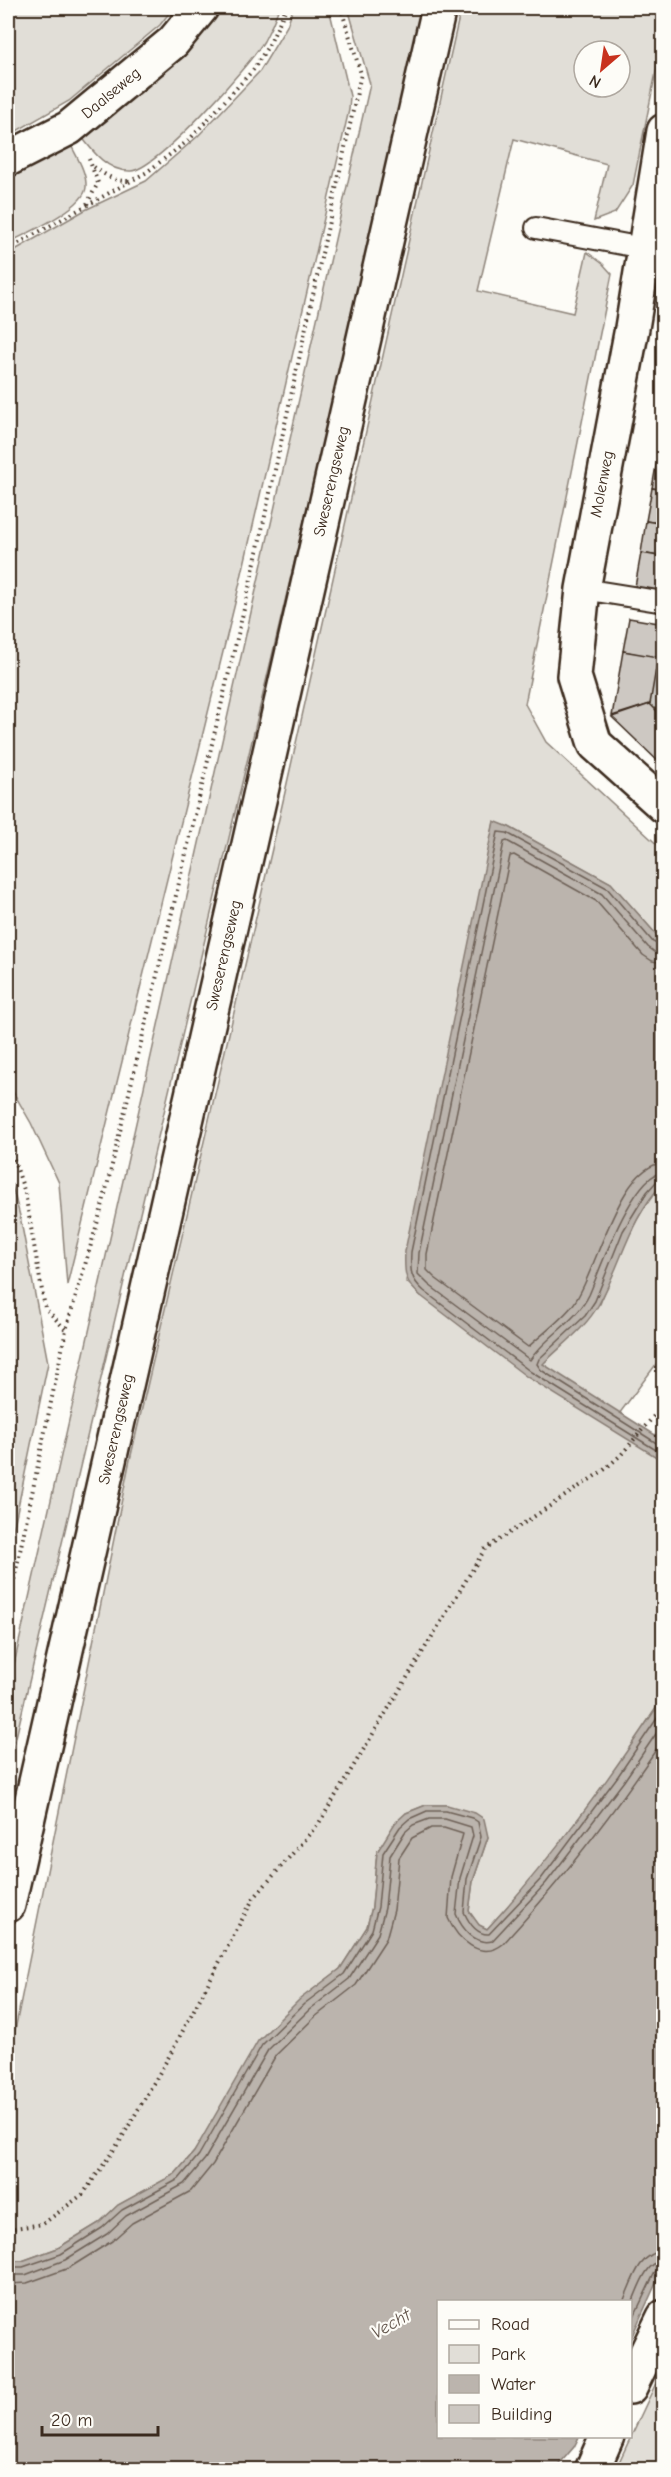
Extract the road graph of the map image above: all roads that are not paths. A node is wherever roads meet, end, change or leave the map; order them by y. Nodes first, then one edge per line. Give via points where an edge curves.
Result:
1 (201, 8) edge
2 (439, 8) edge
3 (663, 131) edge
4 (8, 159) edge
5 (536, 228) dead end
6 (643, 248) junction
7 (583, 588) junction
8 (663, 602) edge
9 (663, 806) edge
10 (8, 1905) edge
11 (663, 2317) edge
12 (632, 2383) edge
13 (606, 2438) edge
14 (592, 2469) edge

1 - 4 main road, Daalseweg via 173,42 69,128
2 - 10 main road, Sweserengseweg
3 - 6 main road, Molenweg
5 - 6 lane
6 - 7 main road, Molenweg via 632,328
7 - 8 lane
7 - 9 main road, Molenweg via 574,676 596,744
11 - 12 main road
13 - 14 main road

